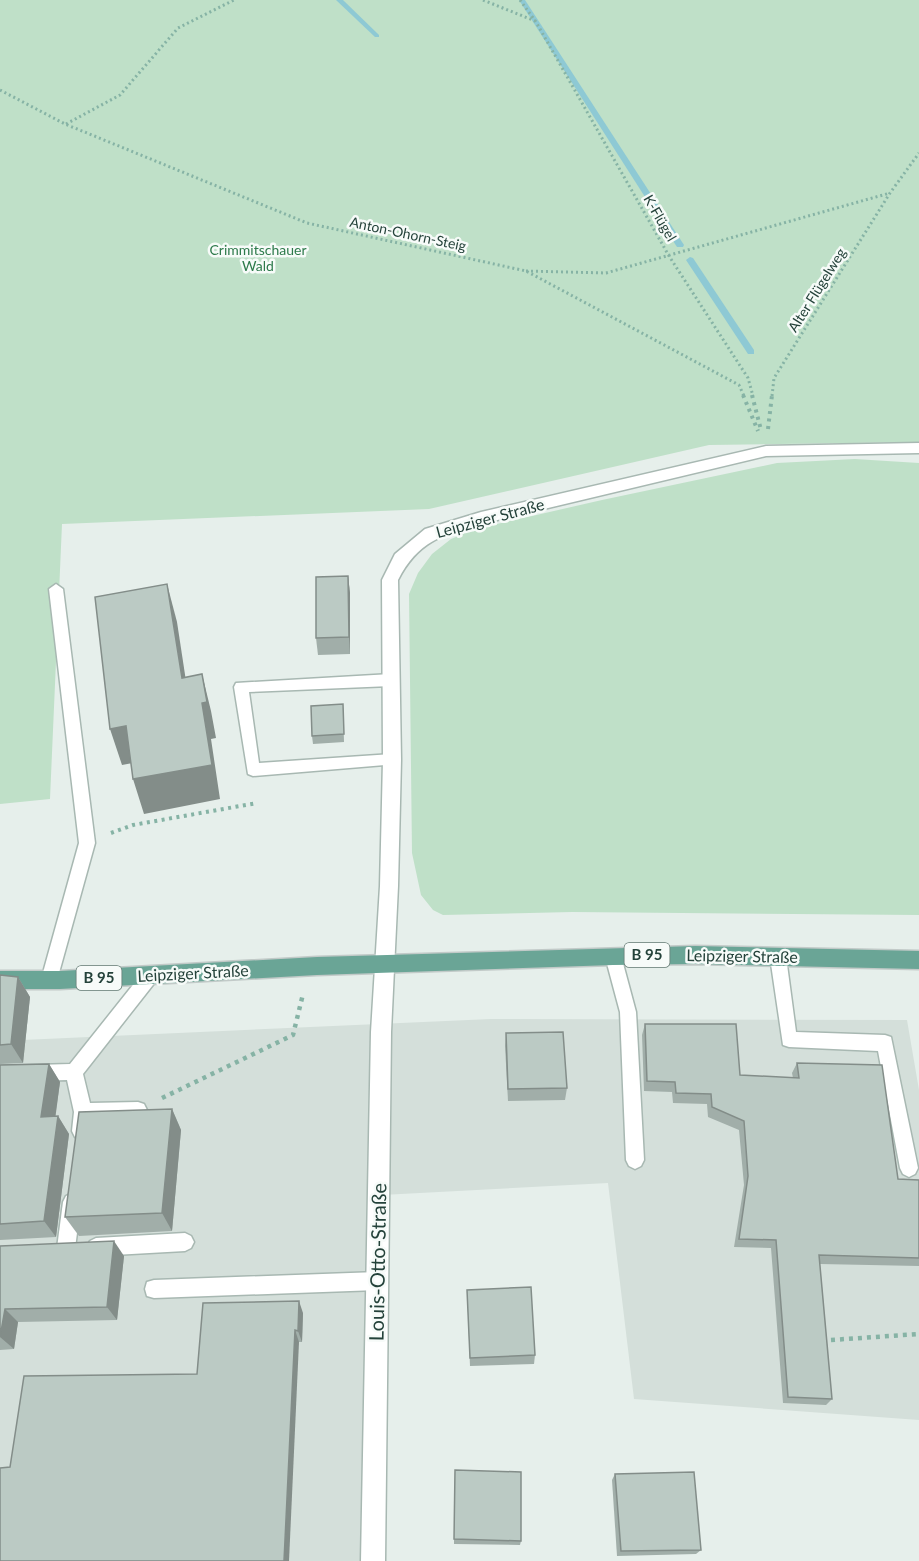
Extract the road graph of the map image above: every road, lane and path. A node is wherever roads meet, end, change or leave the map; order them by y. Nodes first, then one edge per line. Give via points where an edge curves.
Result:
1 (234, 0) edge
2 (483, 0) edge
3 (520, 0) edge
4 (536, 22) junction
5 (0, 90) edge
6 (65, 124) junction
7 (919, 153) edge
8 (890, 193) junction
9 (669, 255) junction
10 (526, 271) junction
11 (919, 448) edge
12 (766, 451) junction
13 (56, 589) dead end
14 (391, 680) junction
15 (392, 760) junction
16 (257, 803) dead end
17 (133, 825) dead end
18 (613, 956) junction
19 (778, 957) junction
20 (919, 960) edge
21 (385, 964) junction
22 (309, 967) junction
23 (150, 976) junction
24 (0, 980) edge
25 (49, 980) junction
26 (74, 1072) junction
27 (0, 1074) edge
28 (138, 1110) joint
29 (83, 1112) junction
30 (79, 1146) edge
31 (635, 1160) dead end
32 (909, 1168) dead end
33 (75, 1180) edge
34 (184, 1242) dead end
35 (66, 1248) junction
36 (44, 1249) edge
37 (378, 1281) junction
38 (154, 1289) dead end
39 (919, 1334) edge
40 (831, 1340) dead end
41 (373, 1561) edge

1 - 6 path via 178,28 120,95
2 - 4 path
3 - 4 path, K-Flügel
4 - 9 path, K-Flügel
5 - 6 path, Anton-Ohorn-Steig
6 - 10 path, Anton-Ohorn-Steig via 307,223
7 - 8 path, Alter Flügelweg
8 - 9 path
8 - 12 path, Alter Flügelweg via 774,378
9 - 10 path via 606,273
9 - 12 path, K-Flügel via 748,378
10 - 12 path, Anton-Ohorn-Steig via 739,385
11 - 12 street, Leipziger Straße
12 - 14 street, Leipziger Straße via 431,533 401,558 390,580
13 - 25 lane via 87,843
14 - 15 street, Leipziger Straße
14 - 15 lane via 241,687 253,770
15 - 21 street, Leipziger Straße
16 - 17 path
18 - 19 main road, Leipziger Straße / B 95
18 - 21 main road, Leipziger Straße / B 95
18 - 31 lane via 628,1012
19 - 20 main road, Leipziger Straße / B 95
19 - 32 lane via 789,1039 885,1043
21 - 22 main road, Leipziger Straße / B 95
21 - 37 street, Louis-Otto-Straße
22 - 23 main road, Leipziger Straße / B 95
22 - 28 path via 293,1035
23 - 25 main road, Leipziger Straße / B 95
23 - 26 lane
24 - 25 main road, Leipziger Straße / B 95
26 - 27 lane
26 - 29 lane
28 - 29 lane
29 - 30 lane
33 - 35 lane
34 - 35 lane
35 - 36 lane
37 - 38 lane
37 - 41 street, Louis-Otto-Straße
39 - 40 path

